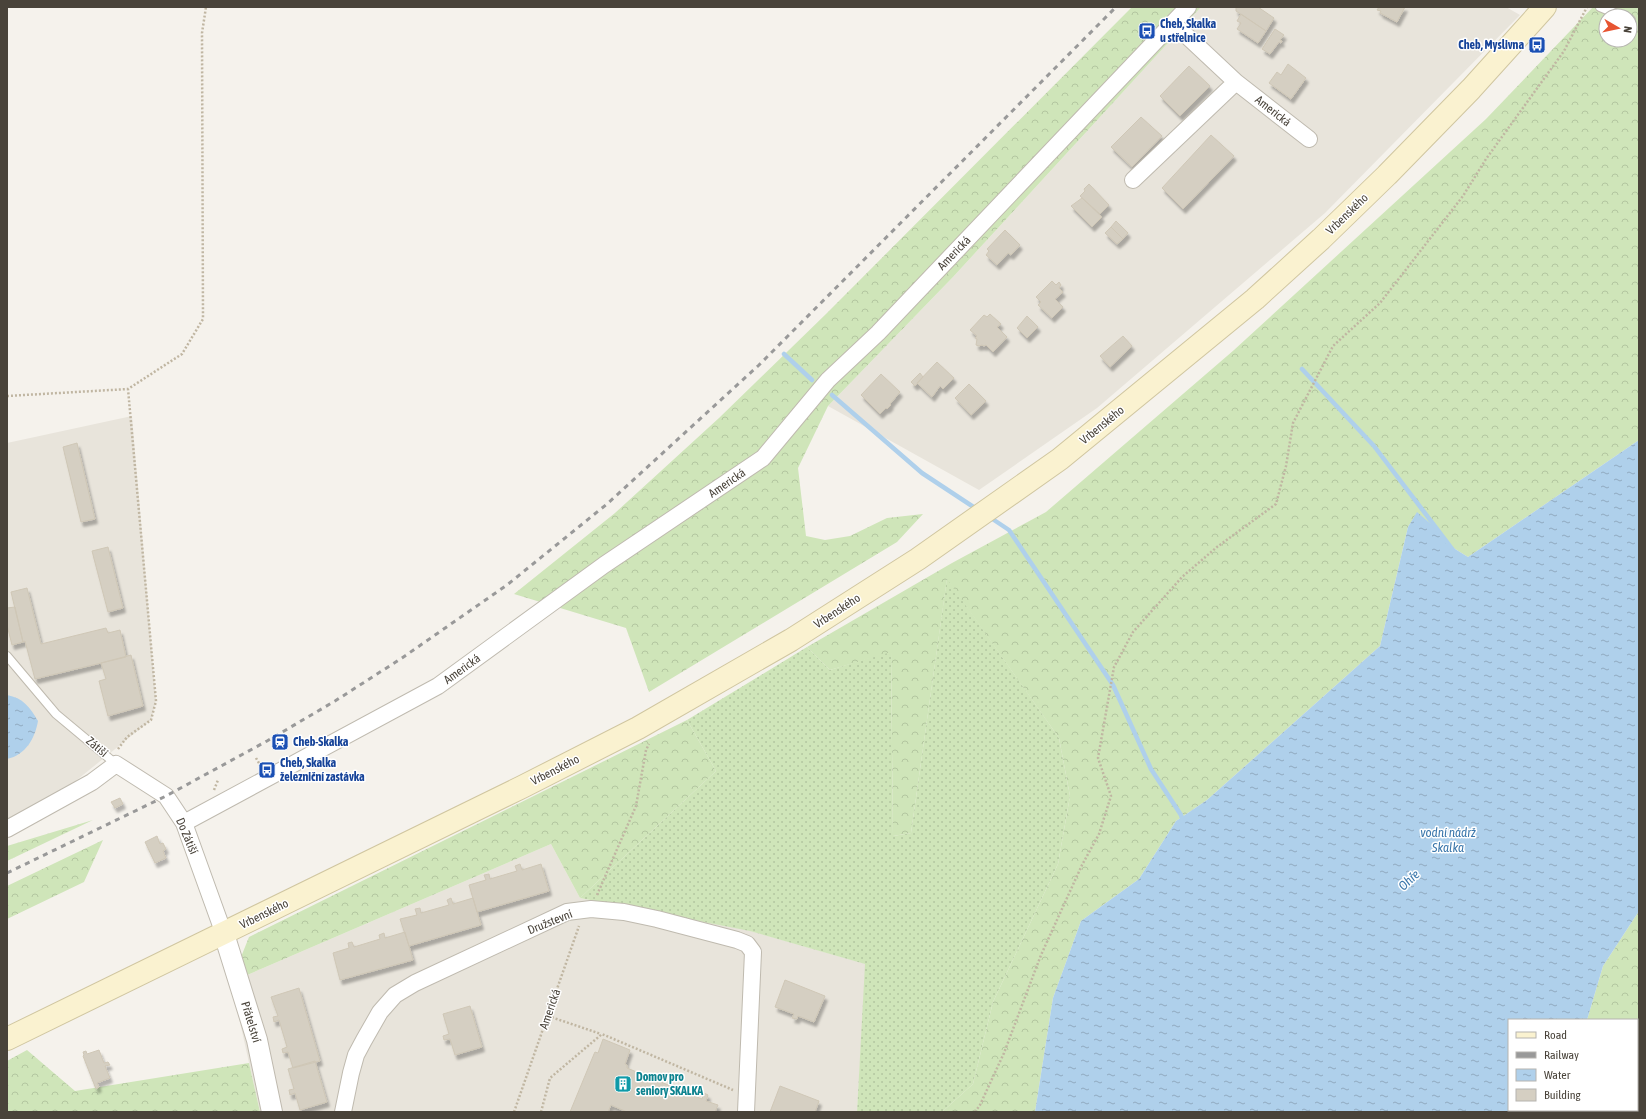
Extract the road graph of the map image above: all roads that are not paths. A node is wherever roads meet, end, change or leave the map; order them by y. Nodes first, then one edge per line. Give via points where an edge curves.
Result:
1 (1188, 7) edge
2 (1545, 7) edge
3 (1173, 23) junction
4 (1236, 82) junction
5 (1309, 140) dead end
6 (1134, 180) dead end
7 (7, 656) edge
8 (116, 764) junction
9 (184, 823) junction
10 (7, 829) edge
11 (224, 934) junction
12 (7, 1039) edge
13 (272, 1112) edge
14 (343, 1112) edge
15 (746, 1112) edge

1 - 3 street, Americká
2 - 11 main road, Vrbenského via 1471,89 1387,175 1255,299 1060,459 918,559 791,640 654,720
3 - 4 street, Americká
3 - 9 street, Americká via 878,333 828,380 763,458 604,565 438,686
4 - 5 street, Americká
4 - 6 street
7 - 8 lane, Zátiší via 56,714
8 - 9 street, Do Zátiší via 166,796
8 - 10 street, Zátiší via 92,782
9 - 11 street, Do Zátiší
11 - 12 main road, Vrbenského
11 - 13 street, Přátelství via 257,1040
14 - 15 street, Družstevní via 356,1055 380,1012 395,995 415,983 567,912 591,909 657,919 747,944 753,952

